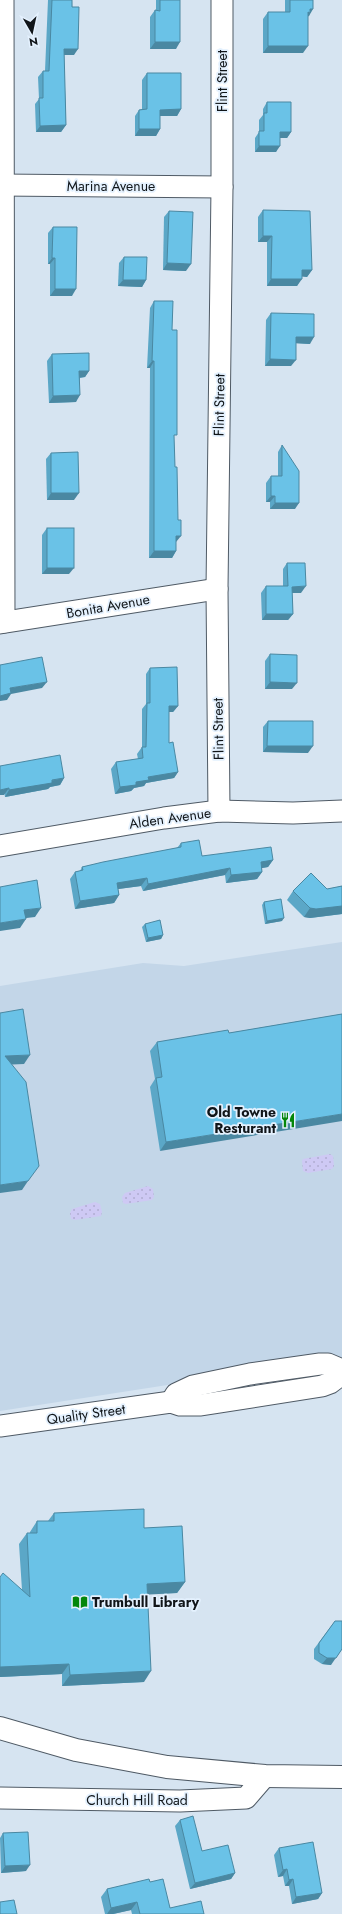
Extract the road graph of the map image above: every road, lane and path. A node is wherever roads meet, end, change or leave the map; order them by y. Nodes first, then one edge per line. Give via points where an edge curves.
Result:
1 (3, 0) edge
2 (222, 0) edge
3 (1, 185) edge
4 (222, 187) junction
5 (217, 589) junction
6 (2, 623) edge
7 (220, 811) junction
8 (342, 811) edge
9 (0, 846) edge
10 (342, 1370) edge
11 (250, 1374) junction
12 (342, 1374) edge
13 (253, 1396) junction
14 (171, 1402) junction
15 (0, 1426) edge
16 (0, 1728) edge
17 (265, 1776) junction
18 (342, 1777) edge
19 (0, 1798) edge

1 - 3 street
2 - 4 street, Flint Street
3 - 4 street, Marina Avenue
3 - 6 street
4 - 5 street, Flint Street
5 - 6 street, Bonita Avenue
5 - 7 street, Flint Street
7 - 8 street, Alden Avenue
7 - 9 street, Alden Avenue
10 - 11 street via 328,1364 320,1364
11 - 13 street
11 - 14 street via 193,1386 176,1394
12 - 13 street, Quality Street via 322,1386
13 - 14 street, Quality Street via 190,1406
14 - 15 street, Quality Street
16 - 17 main road via 76,1750 124,1760 167,1767
17 - 18 main road
17 - 19 street, Church Hill Road via 246,1798 180,1801

